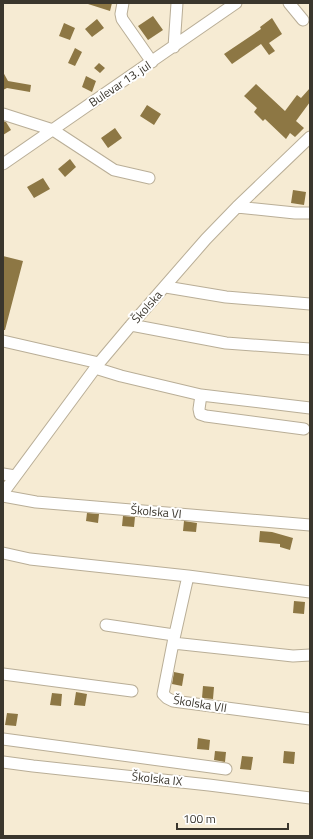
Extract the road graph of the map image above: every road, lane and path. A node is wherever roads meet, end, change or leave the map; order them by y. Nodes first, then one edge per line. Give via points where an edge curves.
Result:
1 (123, 3) edge
2 (177, 3) edge
3 (236, 3) edge
4 (289, 3) edge
5 (303, 20) dead end
6 (174, 47) junction
7 (152, 62) junction
8 (3, 114) edge
9 (53, 130) junction
10 (310, 137) edge
11 (3, 164) edge
12 (149, 178) dead end
13 (237, 207) junction
14 (310, 213) edge
15 (166, 287) junction
16 (310, 304) edge
17 (131, 325) junction
18 (3, 341) edge
19 (310, 349) edge
20 (97, 365) junction
21 (201, 395) junction
22 (310, 408) edge
23 (304, 429) dead end
24 (3, 474) edge
25 (15, 476) junction
26 (3, 493) edge
27 (3, 496) edge
28 (310, 525) edge
29 (3, 553) edge
30 (188, 576) junction
31 (310, 592) edge
32 (106, 625) dead end
33 (174, 639) junction
34 (310, 656) edge
35 (3, 674) edge
36 (132, 691) dead end
37 (310, 719) edge
38 (3, 739) edge
39 (3, 762) edge
40 (226, 769) dead end
41 (310, 798) edge

1 - 7 street via 122,18
2 - 6 street
3 - 6 street, Bulevar 13. jul
4 - 5 street
6 - 7 street, Bulevar 13. jul
7 - 9 street, Bulevar 13. jul
8 - 9 street
9 - 11 street, Bulevar 13. jul
9 - 12 street via 114,170
10 - 13 street, Školska
13 - 14 street
13 - 15 street, Školska
15 - 16 street via 226,297
15 - 17 street, Školska
17 - 19 street via 226,343
17 - 20 street, Školska
18 - 20 street
20 - 21 street via 121,376
20 - 25 street, Školska
21 - 22 street
21 - 23 street via 200,414 206,416
24 - 25 street
25 - 26 street, Školska
27 - 28 street, Školska VI via 36,502
29 - 30 street via 30,560
30 - 31 street
30 - 33 street, Školska VII
32 - 33 street
33 - 34 street via 293,656
33 - 37 street, Školska VII via 164,694 172,701
35 - 36 street
38 - 40 street
39 - 41 street, Školska IX

